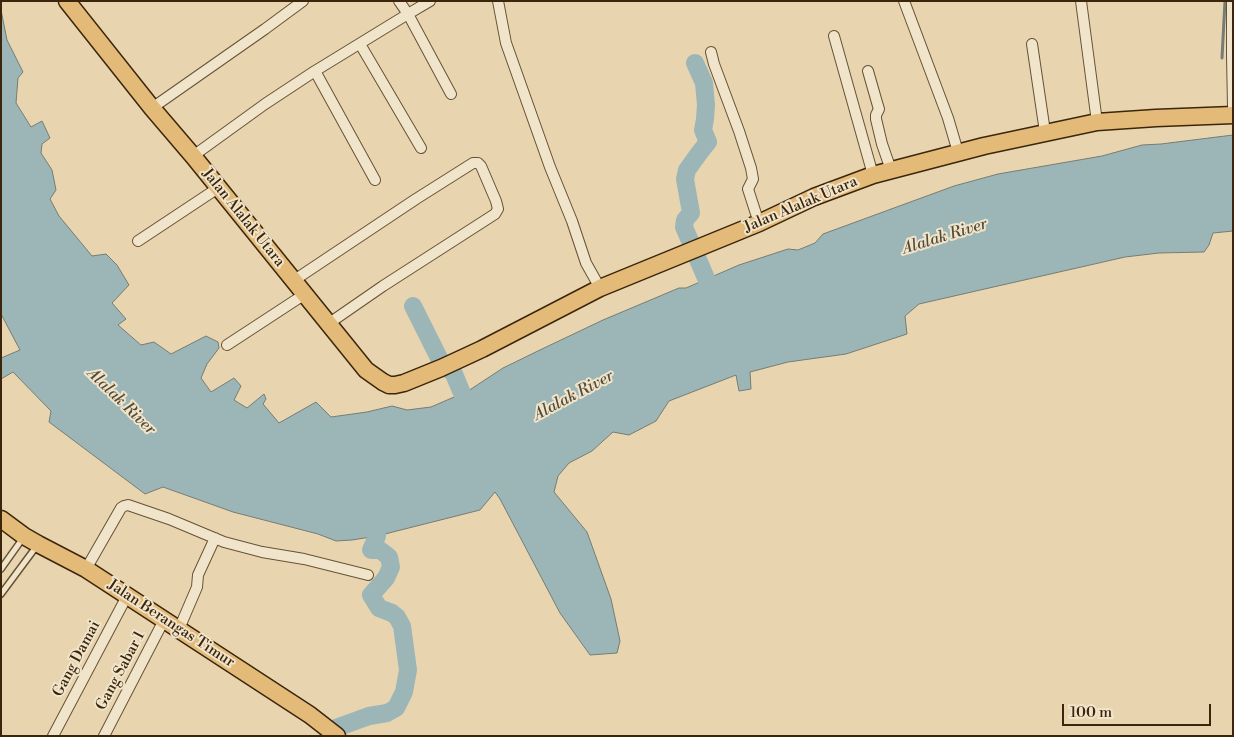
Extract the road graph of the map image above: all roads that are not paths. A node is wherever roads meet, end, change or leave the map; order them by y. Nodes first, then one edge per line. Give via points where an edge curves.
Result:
1 (68, 1) edge
2 (303, 1) edge
3 (399, 1) edge
4 (430, 1) edge
5 (498, 1) edge
6 (904, 1) edge
7 (1081, 1) edge
8 (1232, 1) edge
9 (408, 14) junction
10 (834, 36) dead end
11 (360, 44) junction
12 (1032, 44) dead end
13 (711, 52) dead end
14 (314, 71) junction
15 (868, 71) dead end
16 (451, 94) dead end
17 (1233, 107) edge
18 (152, 108) junction
19 (1233, 115) edge
20 (1097, 122) junction
21 (1045, 132) junction
22 (421, 148) dead end
23 (958, 152) junction
24 (193, 156) junction
25 (891, 170) junction
26 (873, 175) junction
27 (375, 180) dead end
28 (218, 188) junction
29 (759, 223) junction
30 (138, 241) dead end
31 (294, 280) junction
32 (600, 288) junction
33 (305, 294) junction
34 (328, 324) junction
35 (227, 345) dead end
36 (1, 519) edge
37 (215, 538) junction
38 (31, 540) junction
39 (1, 568) edge
40 (86, 568) junction
41 (368, 575) dead end
42 (3, 588) edge
43 (1, 594) edge
44 (127, 596) junction
45 (164, 620) junction
46 (179, 629) junction
47 (333, 733) edge
48 (53, 736) edge
49 (104, 736) edge

1 - 18 main road, Jalan Alalak Utara
2 - 18 street
3 - 9 street
4 - 9 street
5 - 32 street via 512,61 586,263
6 - 23 street
7 - 20 street
8 - 17 street
9 - 11 street
9 - 16 street
10 - 26 street
11 - 14 street
11 - 22 street
12 - 21 street
13 - 29 street via 751,168 753,179 748,189
14 - 24 street
14 - 27 street
15 - 25 street via 879,109 876,119
18 - 24 main road, Jalan Alalak Utara
19 - 20 main road, Jalan Alalak Utara
20 - 21 main road, Jalan Alalak Utara
21 - 23 main road, Jalan Alalak Utara
23 - 25 main road, Jalan Alalak Utara
24 - 28 main road, Jalan Alalak Utara
25 - 26 main road, Jalan Alalak Utara
26 - 29 main road, Jalan Alalak Utara via 814,197
28 - 30 street
28 - 31 main road, Jalan Alalak Utara
29 - 32 main road, Jalan Alalak Utara
31 - 33 main road, Jalan Alalak Utara
31 - 34 street via 473,163 481,166 496,201 498,209 495,214
32 - 34 main road, Jalan Alalak Utara via 482,349 395,385 383,382 366,370
33 - 34 main road, Jalan Alalak Utara
33 - 35 street
36 - 38 main road, Jalan Berangas Timur
37 - 40 street via 135,507 124,506
37 - 41 street via 262,552
37 - 46 street
38 - 39 lane
38 - 40 main road, Jalan Berangas Timur
38 - 42 lane
40 - 44 main road, Jalan Berangas Timur
42 - 43 lane
44 - 45 main road, Jalan Berangas Timur
44 - 48 street, Gang Damai
45 - 46 main road, Jalan Berangas Timur
45 - 49 street, Gang Sabar 1
46 - 47 main road, Jalan Berangas Timur

